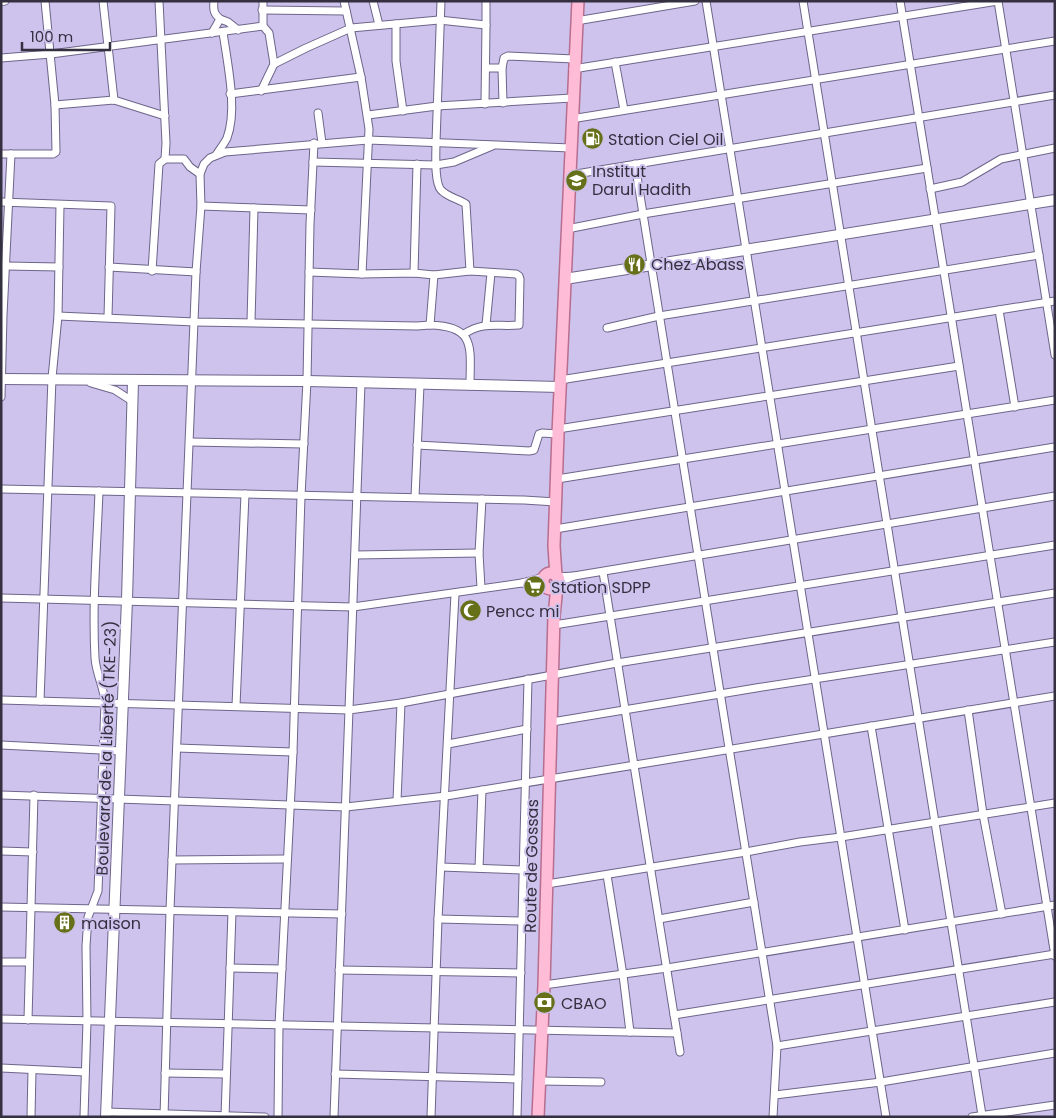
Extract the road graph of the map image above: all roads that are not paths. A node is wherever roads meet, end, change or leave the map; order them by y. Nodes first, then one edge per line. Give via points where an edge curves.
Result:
1 (46, 1) edge
2 (103, 1) edge
3 (159, 1) edge
4 (214, 1) edge
5 (263, 1) edge
6 (344, 1) edge
7 (373, 1) edge
8 (441, 1) edge
9 (486, 1) edge
10 (578, 1) edge
11 (695, 1) edge
12 (706, 1) edge
13 (803, 1) edge
14 (900, 1) edge
15 (998, 1) edge
16 (262, 10) junction
17 (346, 11) junction
18 (903, 17) junction
19 (220, 19) junction
20 (439, 20) junction
21 (576, 20) junction
22 (396, 24) junction
23 (486, 25) junction
24 (263, 26) junction
25 (379, 26) junction
26 (351, 28) junction
27 (238, 30) junction
28 (223, 32) junction
29 (808, 32) junction
30 (212, 33) junction
31 (160, 39) junction
32 (1055, 41) edge
33 (107, 47) junction
34 (713, 47) junction
35 (1005, 49) junction
36 (51, 54) junction
37 (1, 58) edge
38 (615, 62) junction
39 (274, 64) junction
40 (574, 64) junction
41 (910, 64) junction
42 (486, 68) junction
43 (502, 68) junction
44 (360, 77) junction
45 (815, 80) junction
46 (261, 91) junction
47 (230, 94) junction
48 (721, 95) junction
49 (1055, 95) edge
50 (572, 98) junction
51 (114, 100) junction
52 (1014, 101) junction
53 (503, 103) junction
54 (485, 104) junction
55 (55, 105) junction
56 (437, 106) junction
57 (624, 110) junction
58 (403, 111) junction
59 (318, 113) dead end
60 (368, 115) junction
61 (165, 116) junction
62 (919, 117) junction
63 (571, 119) junction
64 (824, 133) junction
65 (368, 140) junction
66 (436, 142) junction
67 (318, 143) junction
68 (494, 145) junction
69 (571, 148) junction
70 (729, 148) junction
71 (1055, 148) edge
72 (1, 154) edge
73 (11, 154) junction
74 (1021, 154) junction
75 (215, 156) junction
76 (165, 159) junction
77 (313, 162) junction
78 (368, 163) junction
79 (417, 164) junction
80 (635, 164) junction
81 (436, 165) junction
82 (927, 168) junction
83 (200, 174) junction
84 (570, 175) junction
85 (832, 183) junction
86 (930, 189) junction
87 (738, 198) junction
88 (1055, 200) edge
89 (5, 202) edge
90 (1030, 204) junction
91 (60, 205) junction
92 (201, 206) junction
93 (254, 208) junction
94 (310, 210) junction
95 (643, 214) junction
96 (936, 220) junction
97 (567, 230) junction
98 (840, 235) junction
99 (746, 251) junction
100 (1039, 255) junction
101 (651, 265) junction
102 (6, 266) junction
103 (59, 267) junction
104 (109, 267) junction
105 (152, 271) junction
106 (944, 271) junction
107 (196, 272) junction
108 (309, 272) junction
109 (470, 272) junction
110 (414, 273) junction
111 (491, 273) junction
112 (362, 274) junction
113 (434, 275) junction
114 (565, 280) junction
115 (849, 286) junction
116 (754, 301) junction
117 (1055, 301) edge
118 (1046, 302) junction
119 (998, 310) junction
120 (2, 315) edge
121 (58, 316) junction
122 (660, 316) junction
123 (108, 317) junction
124 (951, 317) junction
125 (195, 322) junction
126 (251, 322) junction
127 (308, 324) junction
128 (430, 325) junction
129 (486, 325) junction
130 (608, 328) dead end
131 (856, 333) junction
132 (464, 334) junction
133 (762, 348) junction
134 (1054, 351) edge
135 (1055, 355) edge
136 (667, 363) junction
137 (959, 366) junction
138 (2, 378) edge
139 (52, 378) junction
140 (81, 380) junction
141 (133, 381) junction
142 (192, 381) junction
143 (864, 381) junction
144 (307, 382) junction
145 (361, 383) junction
146 (420, 384) junction
147 (560, 384) junction
148 (470, 386) junction
149 (770, 396) junction
150 (1, 397) edge
151 (1055, 400) edge
152 (132, 401) junction
153 (1015, 406) junction
154 (675, 411) junction
155 (967, 414) junction
156 (872, 429) junction
157 (558, 432) junction
158 (190, 442) junction
159 (304, 444) junction
160 (777, 444) junction
161 (417, 446) junction
162 (1055, 447) edge
163 (682, 459) junction
164 (974, 460) junction
165 (879, 476) junction
166 (557, 479) junction
167 (1, 489) edge
168 (47, 490) junction
169 (100, 491) junction
170 (130, 492) junction
171 (785, 492) junction
172 (187, 494) junction
173 (245, 494) junction
174 (301, 496) junction
175 (358, 496) junction
176 (1055, 496) edge
177 (415, 498) junction
178 (482, 499) junction
179 (556, 502) junction
180 (690, 507) junction
181 (982, 508) junction
182 (887, 524) junction
183 (555, 529) junction
184 (793, 540) junction
185 (1055, 545) edge
186 (479, 553) junction
187 (355, 555) junction
188 (990, 555) junction
189 (698, 556) junction
190 (894, 570) junction
191 (603, 572) junction
192 (551, 581) junction
193 (800, 586) junction
194 (480, 588) junction
195 (1055, 593) edge
196 (455, 594) junction
197 (1, 598) edge
198 (43, 599) junction
199 (94, 600) junction
200 (126, 600) junction
201 (706, 601) junction
202 (183, 602) junction
203 (997, 602) junction
204 (240, 604) junction
205 (298, 606) junction
206 (353, 607) junction
207 (610, 616) junction
208 (902, 617) junction
209 (554, 620) junction
210 (808, 632) junction
211 (1055, 642) edge
212 (713, 648) junction
213 (1005, 649) junction
214 (618, 663) junction
215 (910, 664) junction
216 (553, 675) junction
217 (528, 679) junction
218 (815, 680) junction
219 (450, 693) junction
220 (721, 695) junction
221 (1055, 696) edge
222 (1, 700) edge
223 (40, 701) junction
224 (401, 702) junction
225 (105, 703) junction
226 (122, 703) junction
227 (1014, 703) junction
228 (179, 705) junction
229 (236, 706) junction
230 (294, 708) junction
231 (349, 710) junction
232 (625, 710) junction
233 (968, 710) junction
234 (918, 718) junction
235 (552, 722) junction
236 (871, 726) junction
237 (527, 729) junction
238 (824, 733) junction
239 (448, 744) junction
240 (1, 745) edge
241 (177, 748) junction
242 (729, 748) junction
243 (104, 749) junction
244 (121, 751) junction
245 (293, 752) junction
246 (634, 764) junction
247 (550, 779) junction
248 (526, 782) junction
249 (482, 790) junction
250 (1, 795) edge
251 (34, 795) junction
252 (446, 796) junction
253 (101, 799) junction
254 (119, 799) junction
255 (397, 801) junction
256 (175, 802) junction
257 (1055, 803) edge
258 (290, 805) junction
259 (346, 806) junction
260 (1030, 807) junction
261 (983, 814) junction
262 (935, 822) junction
263 (888, 830) junction
264 (841, 837) junction
265 (1, 851) edge
266 (33, 852) junction
267 (746, 852) junction
268 (287, 859) junction
269 (172, 860) junction
270 (441, 867) junction
271 (479, 868) junction
272 (650, 868) junction
273 (523, 870) junction
274 (607, 875) junction
275 (547, 884) junction
276 (754, 902) junction
277 (1055, 905) edge
278 (1, 907) edge
279 (1046, 907) junction
280 (32, 908) junction
281 (92, 909) junction
282 (114, 909) junction
283 (170, 910) junction
284 (232, 912) junction
285 (284, 913) junction
286 (342, 914) junction
287 (1002, 914) junction
288 (438, 919) junction
289 (658, 919) junction
290 (522, 921) junction
291 (951, 922) junction
292 (905, 930) junction
293 (857, 937) junction
294 (763, 952) junction
295 (1055, 955) edge
296 (1, 962) edge
297 (29, 962) junction
298 (230, 968) junction
299 (667, 968) junction
300 (959, 968) junction
301 (282, 969) junction
302 (340, 970) junction
303 (436, 972) junction
304 (520, 974) junction
305 (623, 974) junction
306 (865, 984) junction
307 (544, 985) junction
308 (770, 1000) junction
309 (1055, 1002) edge
310 (674, 1015) junction
311 (966, 1016) junction
312 (1, 1019) edge
313 (28, 1020) junction
314 (87, 1021) junction
315 (110, 1022) junction
316 (166, 1022) junction
317 (228, 1024) junction
318 (280, 1025) junction
319 (337, 1026) junction
320 (434, 1029) junction
321 (519, 1030) junction
322 (542, 1030) junction
323 (872, 1031) junction
324 (630, 1032) junction
325 (677, 1033) junction
326 (778, 1046) junction
327 (680, 1052) dead end
328 (1055, 1053) edge
329 (975, 1067) junction
330 (1, 1068) edge
331 (32, 1070) junction
332 (85, 1072) junction
333 (165, 1072) junction
334 (226, 1074) junction
335 (335, 1074) junction
336 (433, 1076) junction
337 (518, 1078) junction
338 (541, 1082) junction
339 (601, 1082) dead end
340 (881, 1082) junction
341 (775, 1095) junction
342 (1055, 1105) edge
343 (1018, 1113) edge
344 (106, 1114) edge
345 (164, 1115) edge
346 (982, 1115) junction
347 (225, 1116) edge
348 (31, 1117) edge
349 (84, 1117) edge
350 (265, 1117) edge
351 (278, 1117) edge
352 (334, 1117) edge
353 (431, 1117) edge
354 (517, 1117) edge
355 (538, 1117) edge
356 (773, 1117) edge
357 (886, 1117) edge
358 (972, 1117) edge

1 - 36 street
2 - 33 street
3 - 31 street
4 - 19 street via 215,14
5 - 16 street
6 - 17 street
7 - 25 street
8 - 20 street
9 - 23 street
10 - 21 main road, Route de Gossas
11 - 21 street
12 - 34 street
13 - 29 street
14 - 18 street
15 - 18 street
15 - 35 street
16 - 17 street
16 - 24 street
17 - 26 street
18 - 29 street
18 - 41 street
19 - 27 street
19 - 30 street
20 - 22 street
20 - 23 street
20 - 56 street
21 - 40 main road, Route de Gossas
22 - 25 street
22 - 58 street via 396,68
23 - 42 street
24 - 27 street
24 - 39 street via 269,33
25 - 26 street
26 - 39 street
26 - 44 street
27 - 28 street
28 - 30 street
28 - 47 street
29 - 34 street
29 - 45 street
30 - 31 street
31 - 33 street
31 - 61 street
32 - 35 street
33 - 36 street
33 - 51 street
34 - 38 street
34 - 48 street
35 - 41 street
35 - 52 street
36 - 37 street
36 - 55 street
38 - 40 street
38 - 57 street
39 - 46 street
40 - 43 street via 508,56 504,58
40 - 50 main road, Route de Gossas
41 - 45 street
41 - 62 street
42 - 43 street
42 - 54 street
43 - 53 street
44 - 46 street
44 - 60 street
45 - 48 street
45 - 64 street
46 - 47 street
47 - 75 street via 228,136
48 - 57 street
48 - 70 street
49 - 52 street
50 - 53 street
50 - 63 main road, Route de Gossas
51 - 55 street
51 - 61 street
52 - 62 street
52 - 74 street
53 - 54 street
54 - 56 street
55 - 73 street via 56,152
56 - 58 street
56 - 66 street
57 - 63 street
58 - 60 street
59 - 67 street
60 - 65 street
61 - 76 street
62 - 64 street
62 - 82 street
63 - 69 main road, Route de Gossas
64 - 70 street
64 - 85 street
65 - 66 street
65 - 67 street
65 - 78 street
66 - 68 street
66 - 81 street
67 - 75 street via 225,152
67 - 77 street
68 - 69 street
68 - 81 street via 454,162
69 - 84 main road, Route de Gossas
70 - 80 street
70 - 87 street
71 - 74 street
72 - 73 street
73 - 89 street
74 - 86 street via 995,162 962,182
74 - 90 street
75 - 83 street via 204,164
76 - 83 street via 184,159
76 - 105 street via 159,164 157,178
77 - 78 street
77 - 94 street
78 - 79 street
78 - 112 street
79 - 81 street
79 - 110 street
80 - 84 street
80 - 95 street
81 - 109 street via 442,192 466,204
82 - 85 street
82 - 86 street
83 - 92 street
84 - 97 main road, Route de Gossas
85 - 87 street
85 - 98 street
86 - 96 street
87 - 95 street
87 - 99 street
88 - 90 street
89 - 91 street
89 - 102 street
90 - 96 street
90 - 100 street
91 - 103 street
91 - 104 street via 111,206
92 - 93 street
92 - 107 street
93 - 94 street
93 - 126 street
94 - 108 street
95 - 97 street
95 - 101 street
96 - 98 street
96 - 106 street
97 - 114 main road, Route de Gossas
98 - 99 street
98 - 115 street
99 - 101 street
99 - 116 street
100 - 106 street
100 - 118 street
101 - 114 street
101 - 122 street
102 - 103 street
102 - 120 street
103 - 121 street
104 - 105 street
104 - 123 street
105 - 107 street
106 - 115 street
106 - 124 street
107 - 125 street
108 - 112 street
108 - 127 street
109 - 111 street
109 - 113 street
110 - 112 street
110 - 113 street
111 - 129 street
111 - 129 street via 520,276 520,322 519,325
113 - 128 street
114 - 147 main road, Route de Gossas
115 - 116 street
115 - 131 street
116 - 122 street
116 - 133 street
117 - 118 street
118 - 119 street
118 - 134 street
119 - 124 street
119 - 153 street
120 - 138 street
121 - 123 street
121 - 139 street
122 - 130 street
122 - 136 street
123 - 125 street
124 - 131 street
124 - 137 street
125 - 126 street
125 - 142 street
126 - 127 street
127 - 128 street
127 - 144 street
128 - 132 street via 456,329
129 - 132 street
131 - 133 street
131 - 143 street
132 - 148 street via 470,355
133 - 136 street
133 - 149 street
134 - 135 street
136 - 147 street
136 - 154 street
137 - 143 street
137 - 155 street
138 - 139 street
138 - 150 street
139 - 140 street
139 - 168 street
140 - 141 street
140 - 152 street via 110,388
141 - 142 street
141 - 152 street, Boulevard de la Liberté (TKE-23)
142 - 144 street
142 - 158 street
143 - 149 street
143 - 156 street
144 - 145 street
144 - 159 street
145 - 146 street
145 - 175 street
146 - 148 street
146 - 161 street
147 - 148 street
147 - 157 main road, Route de Gossas
149 - 154 street
149 - 160 street
151 - 153 street
152 - 170 street, Boulevard de la Liberté (TKE-23)
153 - 155 street
154 - 157 street
154 - 163 street
155 - 156 street
155 - 164 street
156 - 160 street
156 - 165 street
157 - 161 street via 539,434 534,450 529,451
157 - 166 main road, Route de Gossas
158 - 159 street
158 - 172 street
159 - 174 street
160 - 163 street
160 - 171 street
161 - 177 street
162 - 164 street
163 - 166 street
163 - 180 street
164 - 165 street
164 - 181 street
165 - 171 street
165 - 182 street
166 - 179 main road, Route de Gossas
167 - 168 street
168 - 169 street
168 - 198 street
169 - 170 street
169 - 199 street
170 - 172 street
170 - 200 street, Boulevard de la Liberté (TKE-23)
171 - 180 street
171 - 184 street
172 - 173 street
172 - 202 street
173 - 174 street
173 - 204 street
174 - 175 street
174 - 205 street
175 - 177 street
175 - 187 street
176 - 181 street
177 - 178 street
178 - 179 street
178 - 186 street
179 - 183 main road, Route de Gossas
180 - 183 street
180 - 189 street
181 - 182 street
181 - 188 street
182 - 184 street
182 - 190 street
183 - 192 main road, Route de Gossas
184 - 189 street
184 - 193 street
185 - 188 street
186 - 187 street
186 - 194 street
187 - 206 street
188 - 190 street
188 - 203 street
189 - 191 street
189 - 201 street
190 - 193 street
190 - 208 street
191 - 192 street
191 - 207 street
192 - 194 street
192 - 209 main road, Route de Gossas
193 - 201 street
193 - 210 street
194 - 196 street
195 - 203 street
196 - 206 street
196 - 219 street
197 - 198 street
198 - 199 street
198 - 223 street
199 - 200 street
199 - 225 street via 96,668
200 - 202 street
200 - 226 street, Boulevard de la Liberté (TKE-23)
201 - 207 street
201 - 212 street
202 - 204 street
202 - 228 street
203 - 208 street
203 - 213 street
204 - 205 street
204 - 229 street
205 - 206 street
205 - 230 street
206 - 231 street
207 - 209 street
207 - 214 street
208 - 210 street
208 - 215 street
209 - 216 main road, Route de Gossas
210 - 212 street
210 - 218 street
211 - 213 street
212 - 214 street
212 - 220 street
213 - 215 street
213 - 227 street
214 - 216 street
214 - 232 street
215 - 218 street
215 - 234 street
216 - 217 street
216 - 235 main road, Route de Gossas
217 - 219 street
217 - 237 street
218 - 220 street
218 - 238 street
219 - 224 street
219 - 239 street
220 - 232 street
220 - 242 street
221 - 227 street
222 - 223 street
223 - 225 street
224 - 231 street
224 - 255 street
225 - 226 street
225 - 243 street
226 - 228 street
226 - 244 street, Boulevard de la Liberté (TKE-23)
227 - 233 street
227 - 260 street
228 - 229 street
228 - 241 street
229 - 230 street
230 - 231 street
230 - 245 street
231 - 259 street
232 - 235 street
232 - 246 street
233 - 234 street
233 - 261 street
234 - 236 street
234 - 262 street
235 - 247 main road, Route de Gossas
236 - 238 street
236 - 263 street
237 - 239 street
237 - 248 street
238 - 242 street
238 - 264 street
239 - 252 street
240 - 243 street
241 - 245 street
241 - 256 street
242 - 246 street
242 - 267 street
243 - 244 street
243 - 253 street
244 - 254 street, Boulevard de la Liberté (TKE-23)
245 - 258 street
246 - 247 street
246 - 272 street
247 - 248 street
247 - 275 main road, Route de Gossas
248 - 249 street
248 - 273 street
249 - 252 street
249 - 271 street
250 - 251 street
251 - 253 street
251 - 266 street
252 - 255 street
252 - 270 street
253 - 254 street
253 - 281 street via 98,891
254 - 256 street
254 - 282 street, Boulevard de la Liberté (TKE-23)
255 - 259 street
256 - 258 street
256 - 269 street
257 - 260 street
258 - 259 street
258 - 268 street
259 - 286 street
260 - 261 street
260 - 279 street
261 - 262 street
261 - 287 street
262 - 263 street
262 - 291 street
263 - 264 street
263 - 292 street
264 - 267 street
264 - 293 street
265 - 266 street
266 - 280 street
267 - 272 street
267 - 276 street
268 - 269 street
268 - 285 street
269 - 283 street
270 - 271 street
270 - 288 street
271 - 273 street
272 - 274 street
272 - 289 street
273 - 290 street
274 - 275 street
274 - 305 street
275 - 307 main road, Route de Gossas
276 - 289 street
276 - 294 street
277 - 279 street
278 - 280 street
279 - 287 street
279 - 295 street
280 - 281 street
280 - 297 street
281 - 282 street
281 - 314 street via 88,918 86,946
282 - 283 street
282 - 315 street, Boulevard de la Liberté (TKE-23)
283 - 284 street
283 - 316 street
284 - 285 street
284 - 298 street
285 - 286 street
285 - 301 street
286 - 302 street
287 - 291 street
288 - 290 street
288 - 303 street
289 - 299 street
290 - 304 street
291 - 292 street
291 - 300 street
292 - 293 street
293 - 294 street
293 - 306 street
294 - 299 street
294 - 308 street
295 - 300 street
296 - 297 street
297 - 313 street
298 - 301 street
298 - 317 street
299 - 305 street
299 - 310 street
300 - 306 street
300 - 311 street
301 - 318 street
302 - 303 street
302 - 319 street
303 - 304 street
303 - 320 street
304 - 321 street
305 - 307 street
305 - 324 street
306 - 308 street
306 - 323 street
307 - 322 main road, Route de Gossas
308 - 310 street
308 - 326 street
309 - 311 street
310 - 325 street
311 - 323 street
311 - 329 street
312 - 313 street
313 - 314 street
314 - 315 street
314 - 332 street
315 - 316 street
315 - 344 street, Boulevard de la Liberté (TKE-23)
316 - 317 street
316 - 333 street
317 - 318 street
317 - 334 street
318 - 319 street
318 - 351 street
319 - 320 street
319 - 335 street
320 - 321 street
320 - 336 street
321 - 322 street
321 - 337 street
322 - 324 street
322 - 338 main road, Route de Gossas
323 - 326 street
323 - 340 street
324 - 325 street
325 - 327 street
326 - 341 street
328 - 329 street
329 - 340 street
329 - 346 street
330 - 331 street
331 - 332 street
331 - 348 street
332 - 349 street
333 - 334 street
333 - 345 street
334 - 347 street
335 - 336 street
335 - 352 street
336 - 337 street
336 - 353 street
337 - 354 street
338 - 339 street
338 - 355 main road, Route de Gossas
340 - 341 street
340 - 357 street
341 - 356 street
342 - 343 street
343 - 346 street
344 - 345 street
345 - 347 street
346 - 358 street
347 - 350 street

